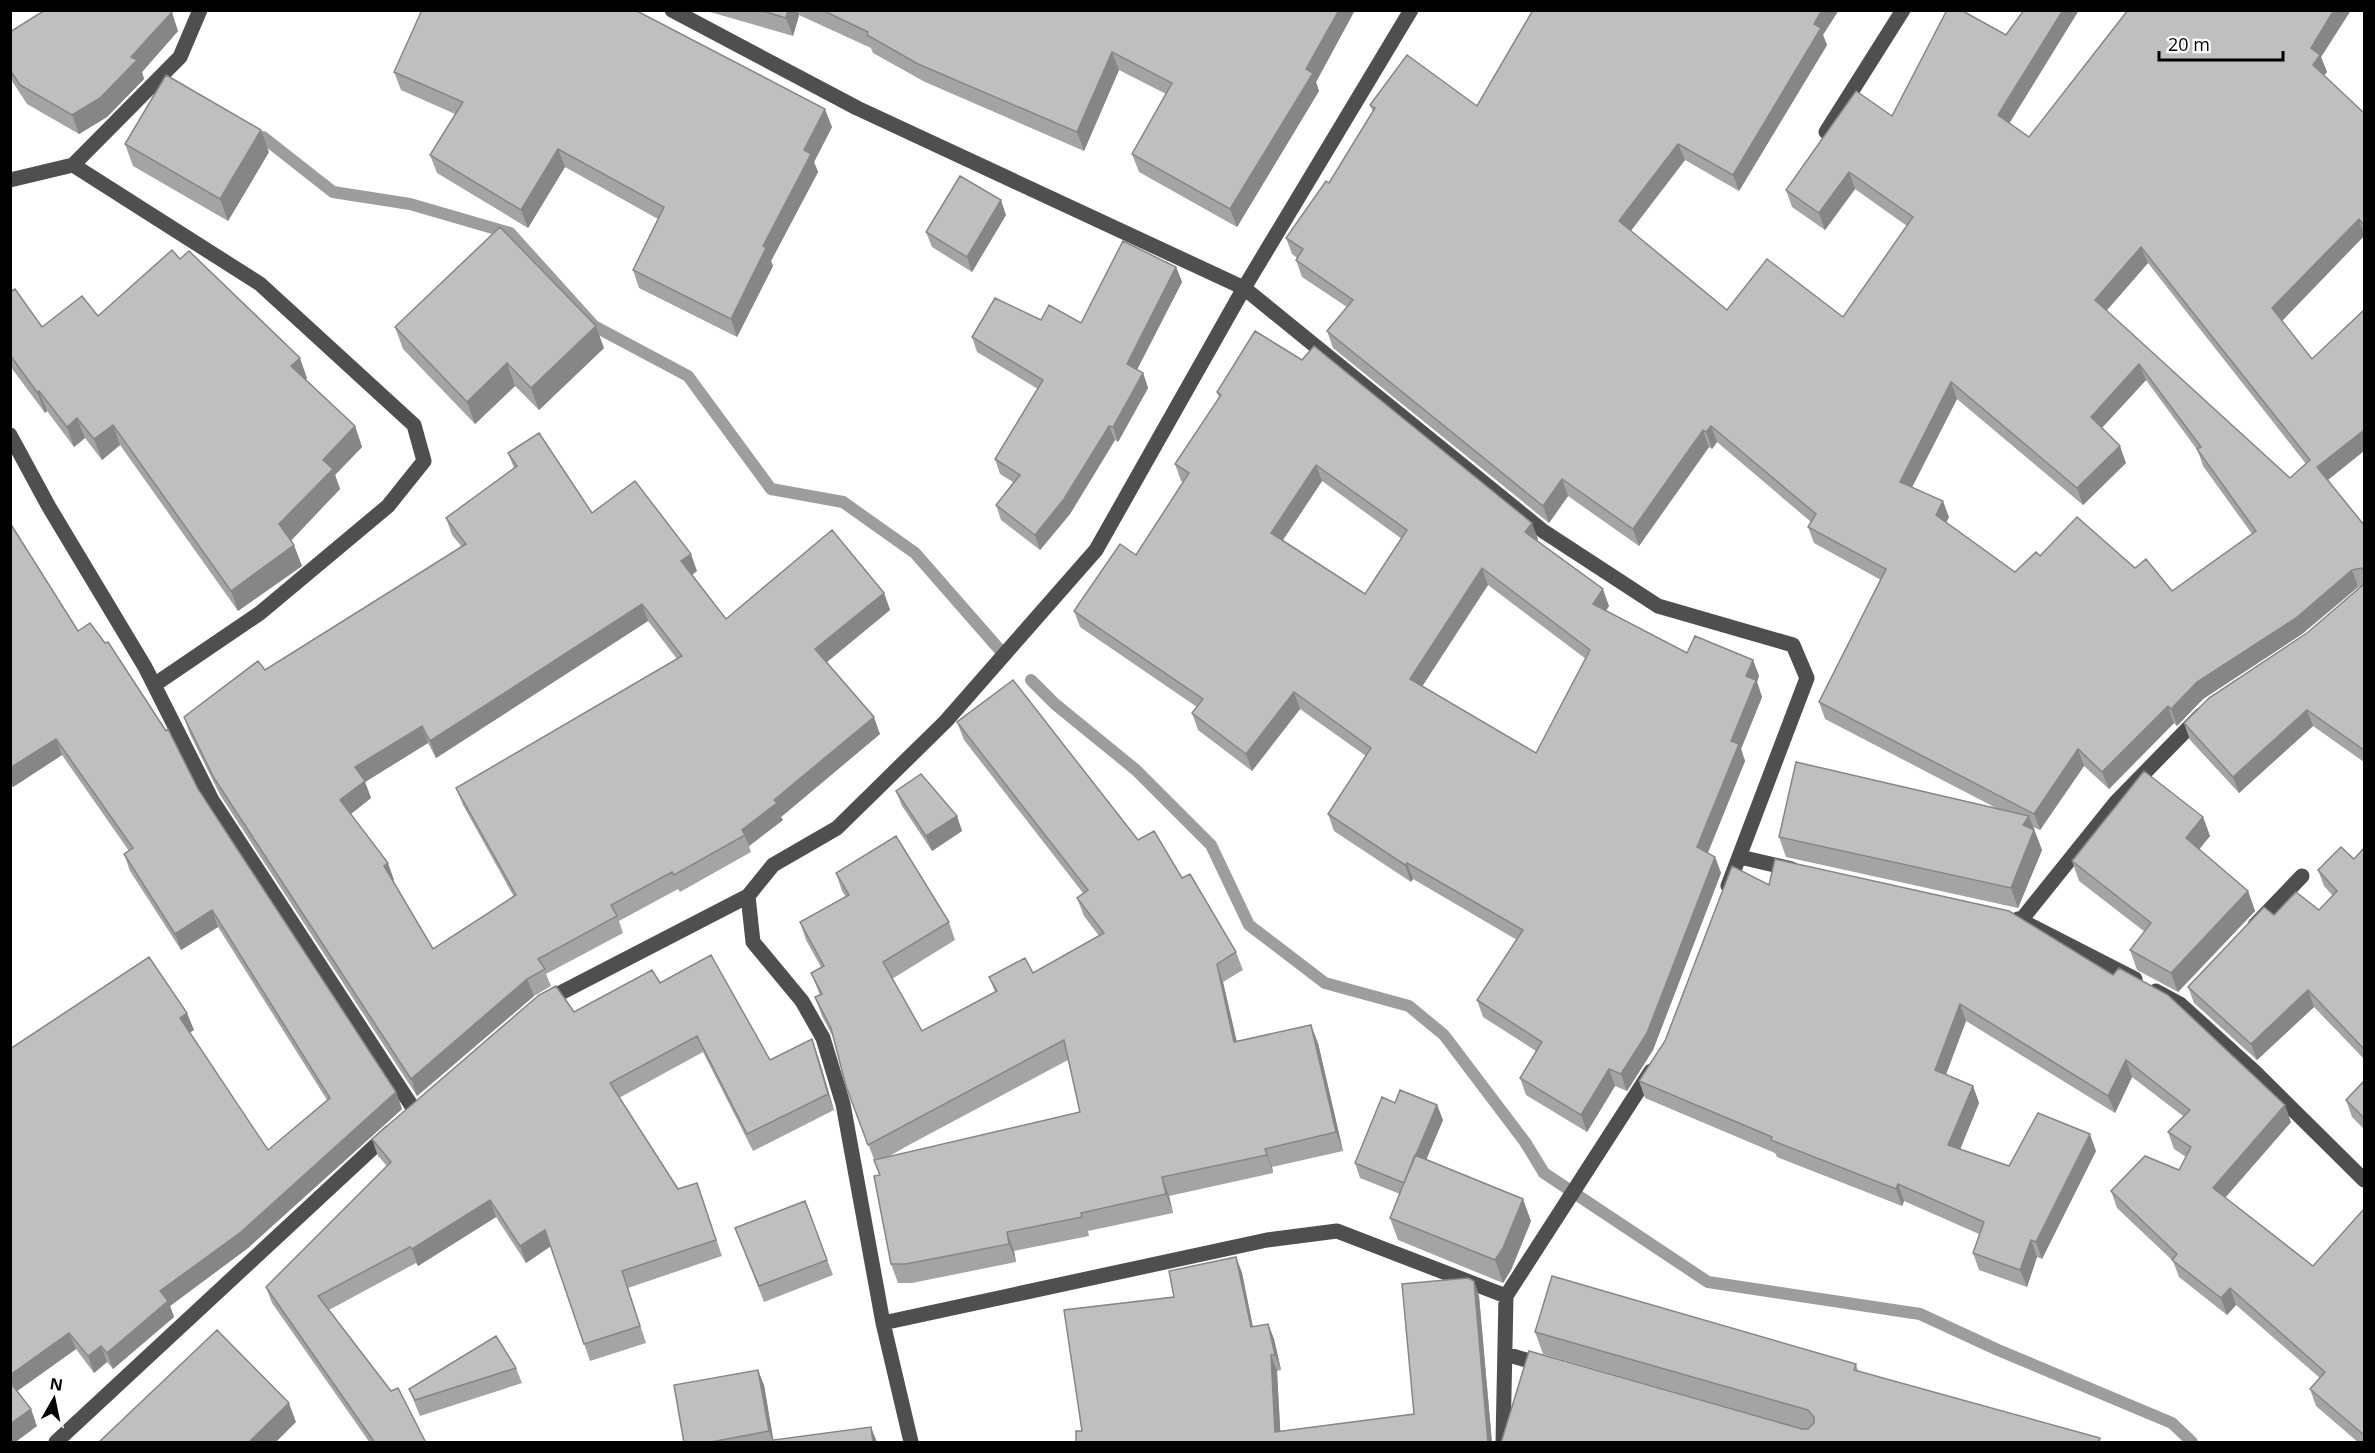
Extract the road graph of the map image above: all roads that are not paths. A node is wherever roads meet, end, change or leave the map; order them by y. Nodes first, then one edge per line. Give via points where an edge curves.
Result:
1 (200, 10) edge
2 (672, 10) edge
3 (1411, 10) edge
4 (1903, 10) edge
5 (1826, 132) edge
6 (73, 165) junction
7 (10, 180) edge
8 (1244, 288) junction
9 (10, 435) edge
10 (154, 685) junction
11 (2209, 707) edge
12 (1740, 857) junction
13 (1807, 872) edge
14 (2302, 876) dead end
15 (748, 896) junction
16 (1722, 901) edge
17 (1999, 914) edge
18 (2022, 919) junction
19 (2245, 936) edge
20 (531, 1011) edge
21 (1662, 1054) edge
22 (2364, 1180) edge
23 (1506, 1296) junction
24 (883, 1323) junction
25 (1506, 1354) junction
26 (1562, 1371) edge
27 (56, 1443) edge
28 (911, 1443) edge
29 (1503, 1443) edge

1 - 6 street via 180,57
2 - 8 street via 857,108
3 - 8 street
4 - 5 street
6 - 7 street
6 - 10 street via 260,284 414,425 424,461 388,506 269,606
8 - 12 street via 1543,531 1581,556 1658,606 1793,645 1807,678
8 - 15 street via 1096,550 946,721 837,828 773,866
9 - 10 street
10 - 27 street via 212,800 420,1107 276,1235
11 - 18 street via 2116,802
12 - 13 street
12 - 16 street
14 - 19 street
15 - 20 street
15 - 24 street via 753,942 802,1001 823,1038 843,1104
17 - 18 street
18 - 22 street via 2184,999
21 - 23 street
23 - 24 street via 1337,1231 1267,1240
23 - 25 street
24 - 28 street
25 - 26 street
25 - 29 street

